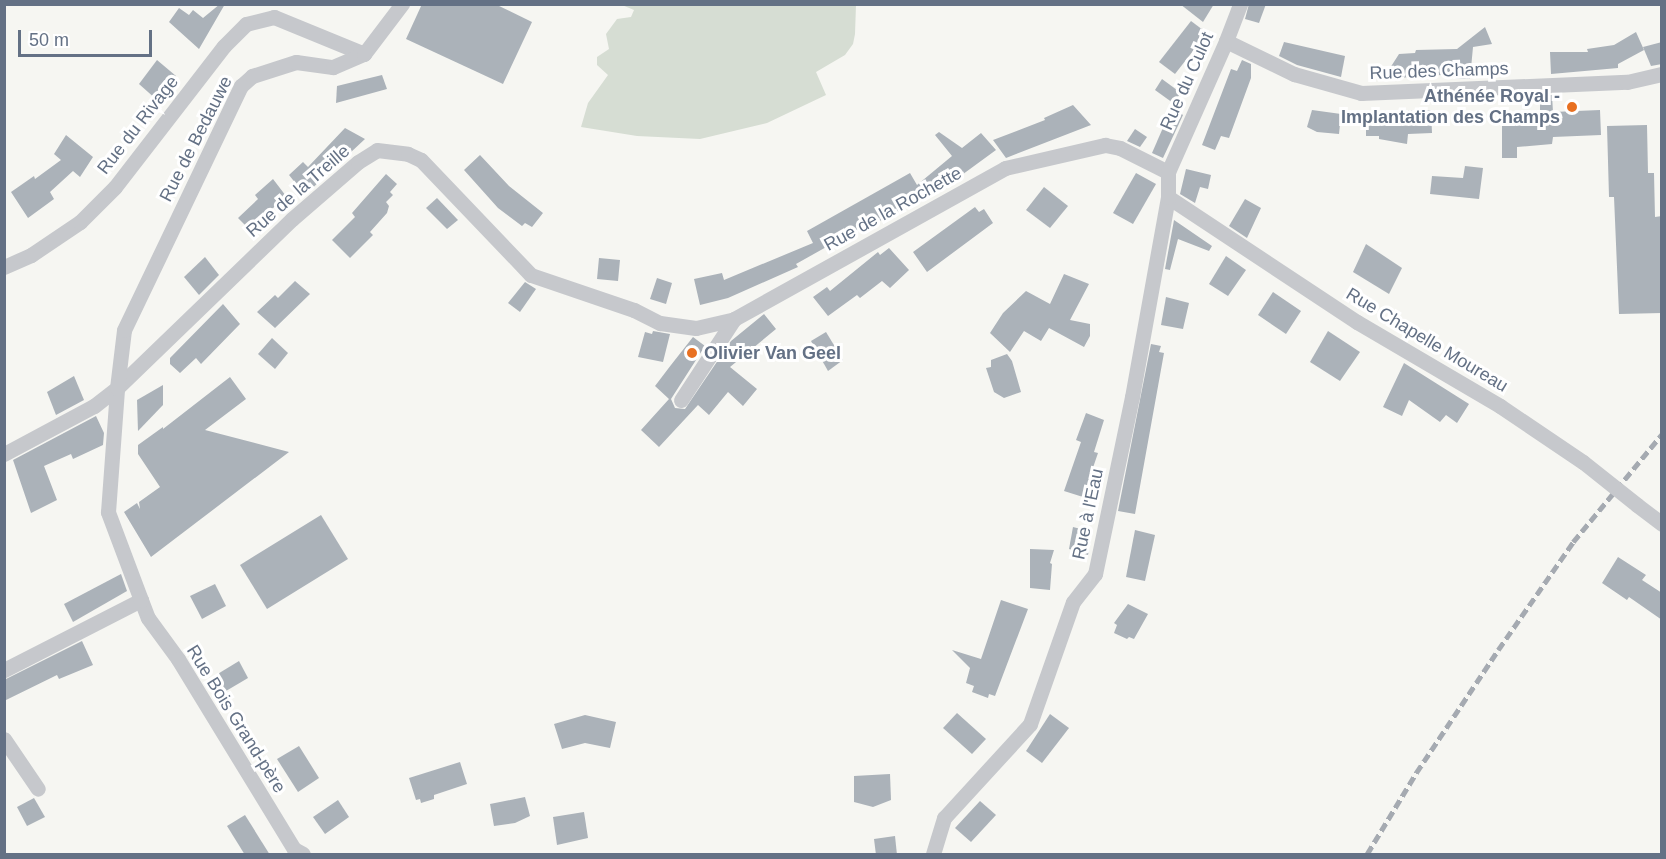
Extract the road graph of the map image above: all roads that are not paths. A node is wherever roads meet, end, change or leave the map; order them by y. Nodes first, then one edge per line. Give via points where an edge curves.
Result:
1 (402, 4) edge
2 (1240, 4) edge
3 (1226, 42) junction
4 (364, 54) junction
5 (1662, 74) edge
6 (1168, 172) junction
7 (1168, 196) junction
8 (4, 267) edge
9 (734, 319) junction
10 (117, 388) junction
11 (681, 400) dead end
12 (4, 454) edge
13 (1662, 524) edge
14 (141, 600) junction
15 (4, 670) edge
16 (4, 739) edge
17 (39, 789) dead end
18 (303, 855) edge
19 (933, 855) edge

1 - 4 street
2 - 3 street, Rue du Culot
3 - 5 street, Rue des Champs via 1294,74 1360,93 1627,82
3 - 6 street, Rue du Culot
4 - 8 street, Rue du Rivage via 274,17 246,24 224,46 115,187 80,222 31,255
4 - 10 street, Rue de Bedauwe via 333,67 296,63 252,76 241,86 124,330
6 - 7 street, Rue à l'Eau
6 - 9 street, Rue de la Rochette via 1120,148 1105,145 1005,168
7 - 13 street, Rue Chapelle Moureau, bridge via 1357,322 1500,406 1583,462
7 - 19 street, Rue à l'Eau via 1095,574 1072,602 1030,724 944,818
9 - 10 street, Rue de la Treille via 696,328 660,323 634,310 531,275 421,160 377,150 292,219
9 - 11 street, Rue de la Rochette
10 - 12 street, Rue de la Treille via 94,406
10 - 14 street, Rue de Bedauwe via 108,512
14 - 15 street
14 - 18 street, Rue Bois Grand-père via 148,618 178,659 294,849
16 - 17 street

